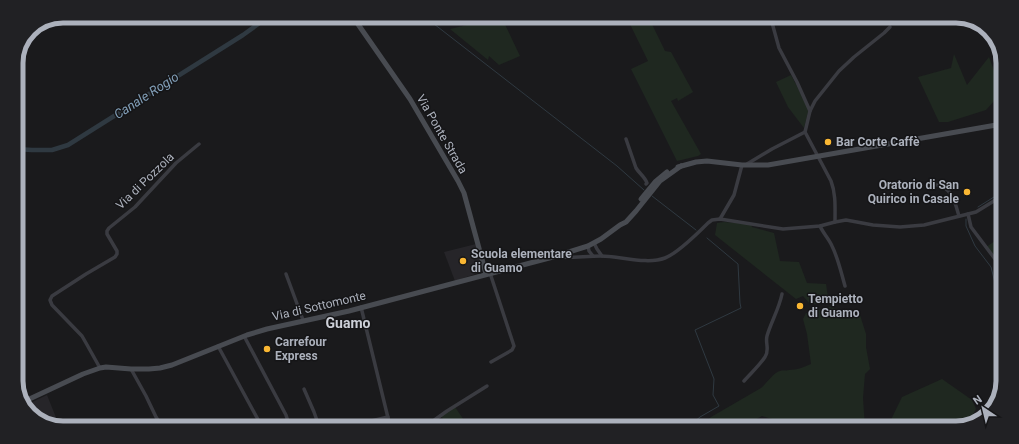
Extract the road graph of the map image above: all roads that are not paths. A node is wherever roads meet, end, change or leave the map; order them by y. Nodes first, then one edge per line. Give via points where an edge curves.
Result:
1 (357, 23) edge
2 (772, 23) edge
3 (890, 27) dead end
4 (810, 111) junction
5 (996, 125) edge
6 (805, 132) junction
7 (626, 139) dead end
8 (199, 144) dead end
9 (819, 156) junction
10 (744, 165) junction
11 (681, 166) junction
12 (937, 185) dead end
13 (646, 187) junction
14 (996, 200) edge
15 (968, 214) junction
16 (959, 216) junction
17 (720, 219) junction
18 (835, 222) junction
19 (620, 225) junction
20 (820, 226) junction
21 (594, 243) junction
22 (588, 246) junction
23 (593, 256) junction
24 (602, 256) junction
25 (554, 257) junction
26 (996, 260) edge
27 (286, 274) dead end
28 (488, 274) junction
29 (845, 286) dead end
30 (782, 294) dead end
31 (361, 308) junction
32 (303, 320) junction
33 (244, 336) junction
34 (218, 346) junction
35 (492, 362) dead end
36 (100, 368) junction
37 (131, 369) junction
38 (744, 380) dead end
39 (487, 386) dead end
40 (304, 389) dead end
41 (28, 400) edge
42 (388, 417) junction
43 (158, 421) edge
44 (259, 421) edge
45 (288, 421) edge
46 (317, 421) edge
47 (371, 421) edge
48 (389, 421) edge
49 (433, 421) edge

1 - 28 main road, Via Ponte Strada via 410,99 458,181 468,204
2 - 4 street via 779,48
3 - 4 street via 839,71
4 - 6 street
5 - 9 main road, Via di Sottomonte
6 - 9 street
6 - 10 street
7 - 13 street via 636,168 646,179
8 - 36 street, Via di Pozzola via 176,163 136,207 109,228 107,234 117,251 115,257 52,296 50,300 82,336
9 - 10 main road, Via di Sottomonte via 768,165
9 - 18 street via 834,188
10 - 11 main road, Via di Sottomonte via 707,161
10 - 17 street via 734,195
11 - 13 main road, Via di Sottomonte via 673,168
11 - 19 main road, Via di Sottomonte via 660,181 634,214
12 - 16 street via 948,189 954,198
13 - 19 main road, Via di Sottomonte
14 - 15 street
15 - 16 street
15 - 26 street via 971,227
16 - 18 street via 924,225 900,227 846,220
17 - 20 street via 783,228
17 - 24 street via 712,220 686,244 664,259 651,261
18 - 20 street
19 - 21 main road, Via di Sottomonte
20 - 29 street via 831,243
21 - 22 main road, Via di Sottomonte
21 - 24 street
22 - 23 street
22 - 25 main road, Via di Sottomonte
23 - 24 street
23 - 25 street
25 - 28 main road, Via di Sottomonte
27 - 32 street
28 - 31 main road, Via di Sottomonte
28 - 35 street via 514,346 512,350
30 - 38 street via 767,337 766,356
31 - 32 main road, Via di Sottomonte
31 - 42 street
32 - 33 main road, Via di Sottomonte
33 - 34 main road, Via di Sottomonte
33 - 45 street
34 - 37 main road, Via di Sottomonte via 172,365
34 - 44 street
36 - 37 main road, Via di Sottomonte
36 - 41 main road, Via di Sottomonte
37 - 43 street
39 - 49 street
40 - 46 street
42 - 47 street
42 - 48 street

